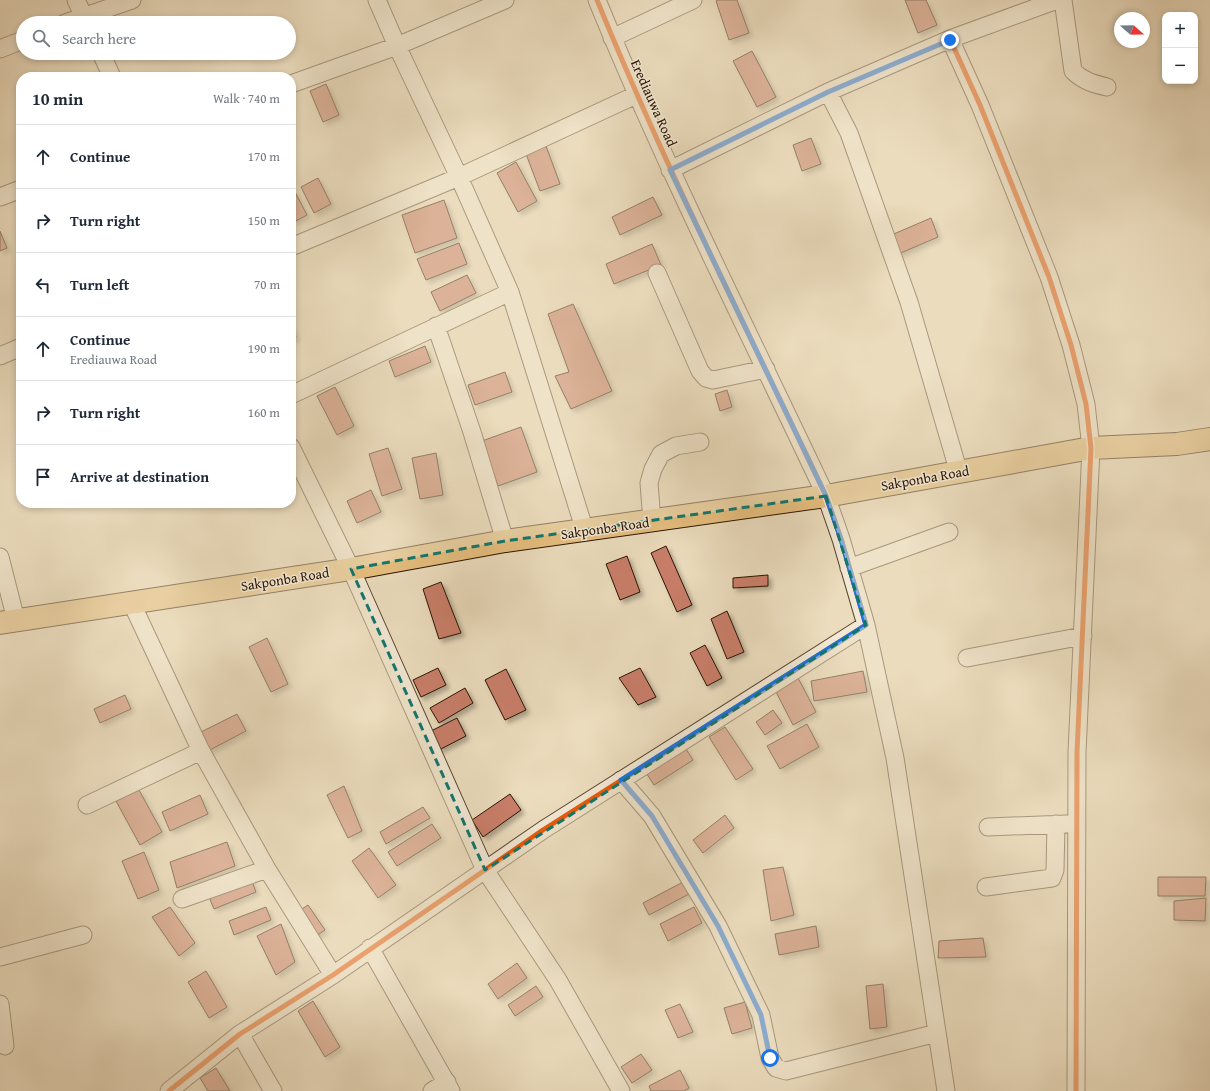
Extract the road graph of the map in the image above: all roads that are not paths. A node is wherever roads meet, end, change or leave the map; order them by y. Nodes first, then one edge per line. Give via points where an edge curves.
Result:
1 (76, 0) edge
2 (132, 0) edge
3 (377, 0) edge
4 (505, 0) edge
5 (597, 0) edge
6 (693, 0) edge
7 (1057, 0) edge
8 (1063, 0) edge
9 (84, 16) edge
10 (92, 16) edge
11 (612, 38) junction
12 (950, 40) junction
13 (16, 43) edge
14 (397, 46) junction
15 (0, 49) edge
16 (104, 60) edge
17 (110, 72) edge
18 (296, 82) edge
19 (1107, 87) dead end
20 (828, 92) junction
21 (636, 95) junction
22 (670, 170) junction
23 (459, 177) junction
24 (16, 190) edge
25 (0, 197) edge
26 (296, 245) edge
27 (657, 273) dead end
28 (510, 292) junction
29 (436, 326) junction
30 (16, 349) edge
31 (0, 356) edge
32 (766, 369) junction
33 (296, 393) edge
34 (1210, 438) edge
35 (700, 442) dead end
36 (1091, 448) junction
37 (296, 457) edge
38 (959, 472) junction
39 (826, 496) junction
40 (652, 521) junction
41 (585, 531) junction
42 (949, 532) dead end
43 (506, 542) junction
44 (0, 557) edge
45 (849, 568) junction
46 (351, 569) junction
47 (132, 604) junction
48 (8, 622) edge
49 (866, 625) junction
50 (1082, 636) junction
51 (967, 658) dead end
52 (201, 751) junction
53 (621, 780) junction
54 (87, 805) dead end
55 (1077, 823) junction
56 (1056, 824) junction
57 (988, 827) dead end
58 (267, 869) junction
59 (485, 870) junction
60 (986, 887) dead end
61 (182, 899) dead end
62 (83, 935) dead end
63 (370, 948) junction
64 (0, 957) edge
65 (333, 975) junction
66 (0, 1004) edge
67 (937, 1033) junction
68 (240, 1034) junction
69 (5, 1046) dead end
70 (449, 1087) edge
71 (169, 1091) edge
72 (273, 1091) edge
73 (432, 1091) edge
74 (621, 1091) edge
75 (946, 1091) edge
76 (1076, 1091) edge

1 - 9 street
2 - 10 street
3 - 14 street
4 - 14 street
5 - 11 street, Erediauwa Road
6 - 11 street
7 - 12 street
8 - 19 street via 1073,71 1080,78
11 - 21 street, Erediauwa Road
12 - 20 street
12 - 36 street via 980,105 1049,277 1071,345 1086,404
13 - 15 street
14 - 18 street
14 - 23 street
16 - 17 street
20 - 22 street
20 - 38 street via 849,133 909,302
21 - 22 street, Erediauwa Road
21 - 23 street
22 - 32 street, Erediauwa Road
23 - 26 street
23 - 28 street
24 - 25 street
27 - 32 street via 700,372 706,378 713,380
28 - 29 street
28 - 41 street
29 - 33 street
29 - 43 street
30 - 31 street
32 - 39 street, Erediauwa Road
34 - 36 main road, Sakponba Road via 1177,444
35 - 40 street via 676,446 661,454 649,483
36 - 38 main road, Sakponba Road
36 - 50 street
37 - 46 street
38 - 39 main road, Sakponba Road
39 - 40 main road, Sakponba Road
39 - 45 street, Erediauwa Road
40 - 41 main road, Sakponba Road
41 - 43 main road, Sakponba Road
42 - 45 street
43 - 46 main road, Sakponba Road
44 - 48 street
45 - 49 street, Erediauwa Road
46 - 47 main road, Sakponba Road
46 - 59 street
47 - 48 main road, Sakponba Road
47 - 52 street
49 - 53 street
49 - 67 street, Erediauwa Road via 895,758
50 - 51 street
50 - 55 street
52 - 54 street
52 - 58 street
53 - 59 street
53 - 67 street via 652,816 718,926 761,1015 770,1058 776,1068 786,1071
55 - 56 street
55 - 76 street
56 - 57 street
56 - 60 street via 1055,870 1052,878
58 - 61 street
58 - 65 street
59 - 63 street
59 - 74 street via 558,980
62 - 64 street
63 - 65 street
63 - 70 street
65 - 68 street
66 - 69 street
67 - 75 street, Erediauwa Road
68 - 71 street
68 - 72 street
70 - 73 street

